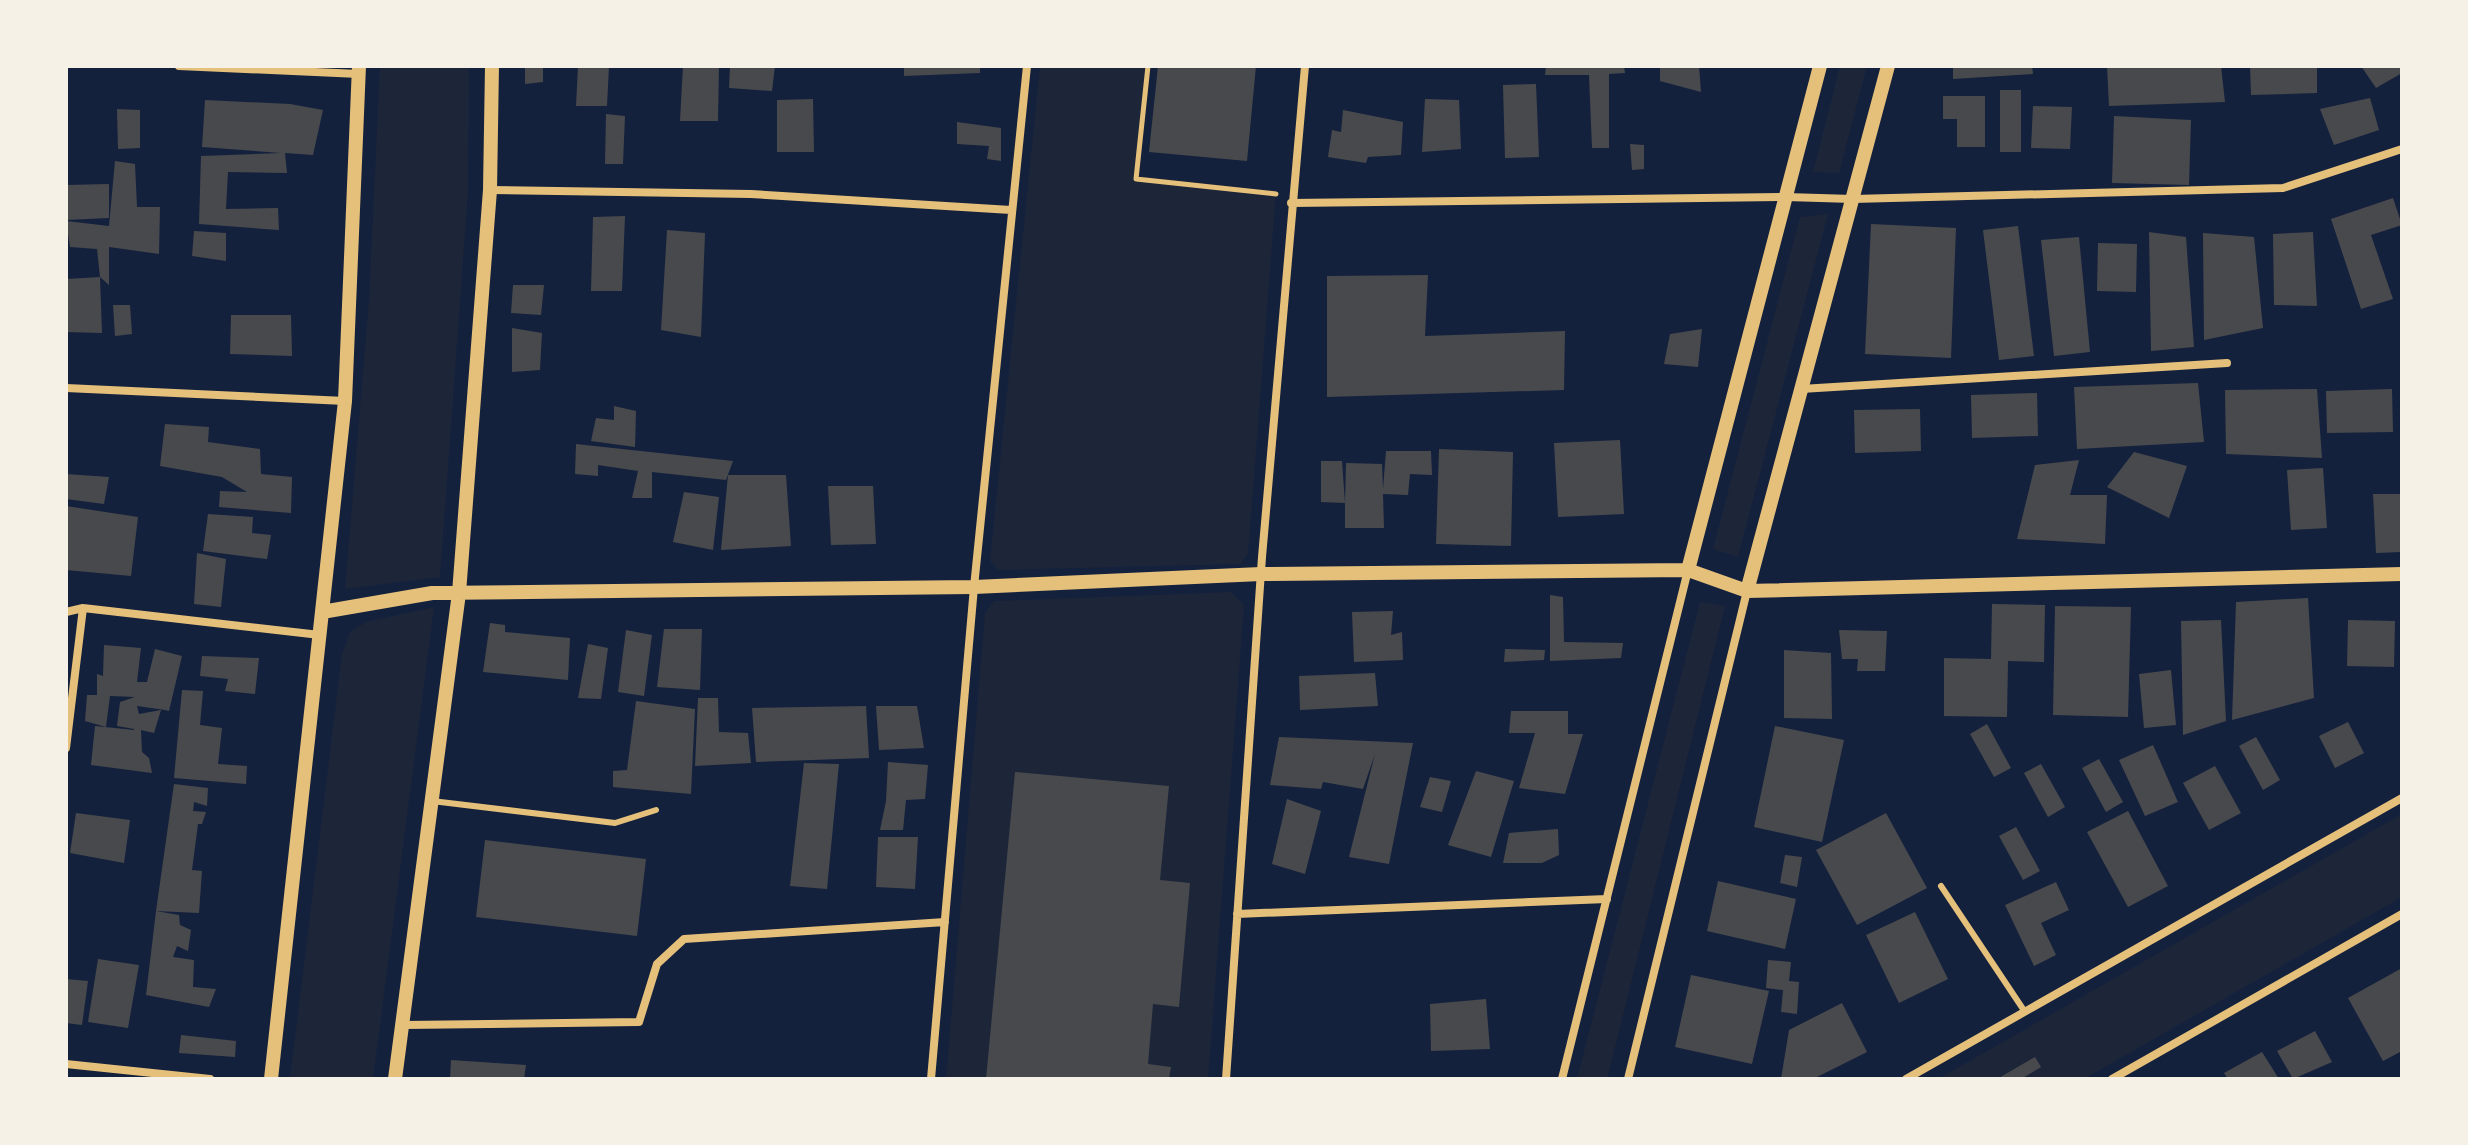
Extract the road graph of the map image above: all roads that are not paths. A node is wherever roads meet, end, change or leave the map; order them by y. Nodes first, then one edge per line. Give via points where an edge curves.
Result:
1 (179, 66) edge
2 (492, 66) edge
3 (1027, 66) edge
4 (1305, 66) edge
5 (1820, 66) edge
6 (1888, 66) edge
7 (359, 70) edge
8 (2402, 149) edge
9 (490, 190) junction
10 (1786, 197) junction
11 (1853, 199) junction
12 (1291, 203) junction
13 (1011, 210) junction
14 (2227, 363) dead end
15 (66, 388) edge
16 (1800, 389) junction
17 (345, 401) junction
18 (1688, 570) junction
19 (1261, 574) junction
20 (2402, 574) edge
21 (974, 587) junction
22 (1747, 591) junction
23 (459, 593) junction
24 (83, 608) junction
25 (66, 612) edge
26 (322, 612) junction
27 (320, 635) junction
28 (66, 748) edge
29 (2402, 798) edge
30 (432, 801) junction
31 (656, 810) dead end
32 (1941, 886) dead end
33 (1607, 899) junction
34 (1237, 914) junction
35 (2402, 914) edge
36 (945, 922) junction
37 (2025, 1012) junction
38 (404, 1025) junction
39 (66, 1064) edge
40 (210, 1079) edge
41 (271, 1079) edge
42 (395, 1079) edge
43 (931, 1079) edge
44 (1226, 1079) edge
45 (1562, 1079) edge
46 (1628, 1079) edge
47 (1906, 1079) edge
48 (2112, 1079) edge

1 - 7 street
2 - 9 street
3 - 13 street
4 - 12 street
5 - 10 street
6 - 11 street
7 - 17 street
8 - 11 street via 2283,188
9 - 13 street via 751,194
9 - 23 street
10 - 11 street
10 - 12 street
10 - 18 street
11 - 16 street
12 - 19 street
13 - 21 street
14 - 16 street
15 - 17 street
16 - 22 street
17 - 26 street
18 - 19 street
18 - 22 street
18 - 33 street
19 - 21 street
19 - 34 street
20 - 22 street
21 - 23 street
21 - 36 street
22 - 46 street
23 - 26 street
23 - 30 street
24 - 25 street
24 - 27 street
24 - 28 street
26 - 27 street
27 - 41 street
29 - 37 street
30 - 31 lane via 615,823
30 - 38 street
32 - 37 lane
33 - 34 street
33 - 45 street
34 - 44 street
35 - 48 street
36 - 38 street via 684,939 657,964 639,1022
36 - 43 street
37 - 47 street
38 - 42 street
39 - 40 street

